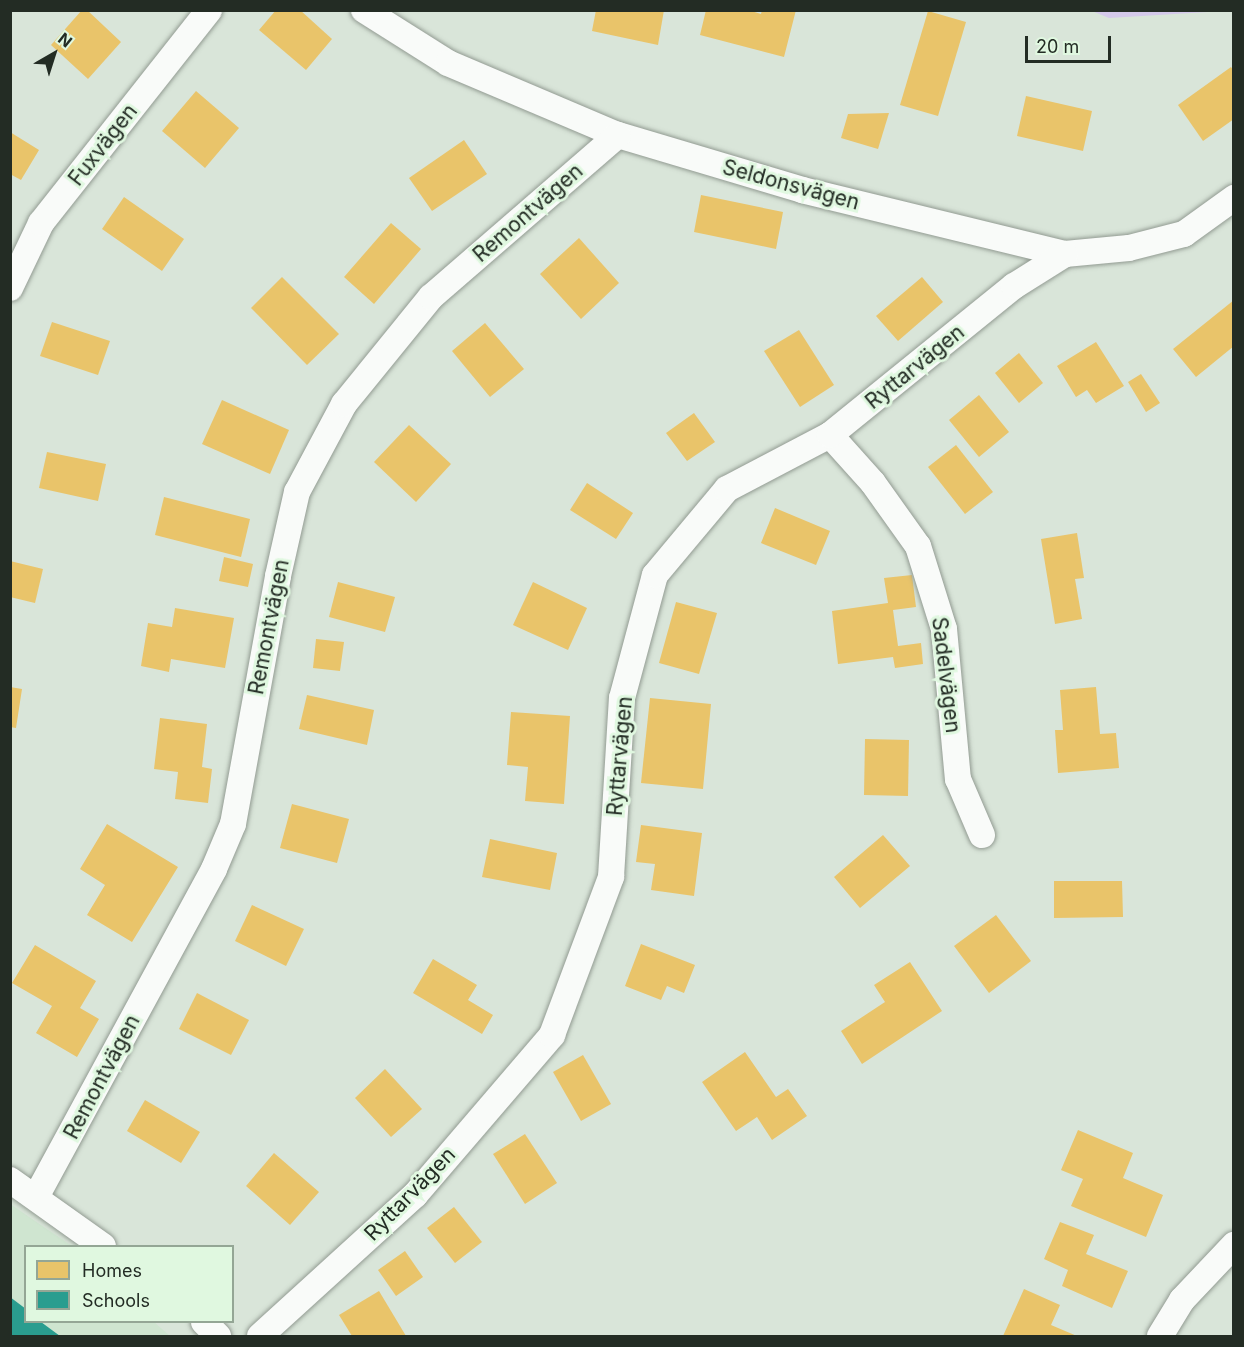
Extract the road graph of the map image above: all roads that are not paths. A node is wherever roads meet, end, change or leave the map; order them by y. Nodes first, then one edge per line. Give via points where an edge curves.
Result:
1 (209, 10) edge
2 (364, 10) edge
3 (618, 135) junction
4 (1233, 198) edge
5 (1065, 254) junction
6 (10, 288) edge
7 (830, 435) junction
8 (982, 836) dead end
9 (10, 1180) edge
10 (36, 1197) junction
11 (102, 1245) edge
12 (1233, 1245) edge
13 (205, 1323) edge
14 (218, 1336) edge
15 (260, 1336) edge
16 (1160, 1336) edge

1 - 6 street, Fuxvägen via 41,223
2 - 3 street, Seldonsvägen via 448,63
3 - 5 street, Seldonsvägen via 802,190
3 - 10 street, Remontvägen via 431,297 339,414 297,492 233,824 214,869
4 - 5 street, Seldonsvägen via 1184,234 1129,248
5 - 7 street, Ryttarvägen via 1014,286
7 - 8 street, Sadelvägen via 873,483 918,546 944,629 958,779
7 - 15 street, Ryttarvägen via 727,489 655,575 622,698 611,877 552,1035 414,1195
9 - 10 street
10 - 11 street
12 - 16 street via 1182,1300
13 - 14 street

